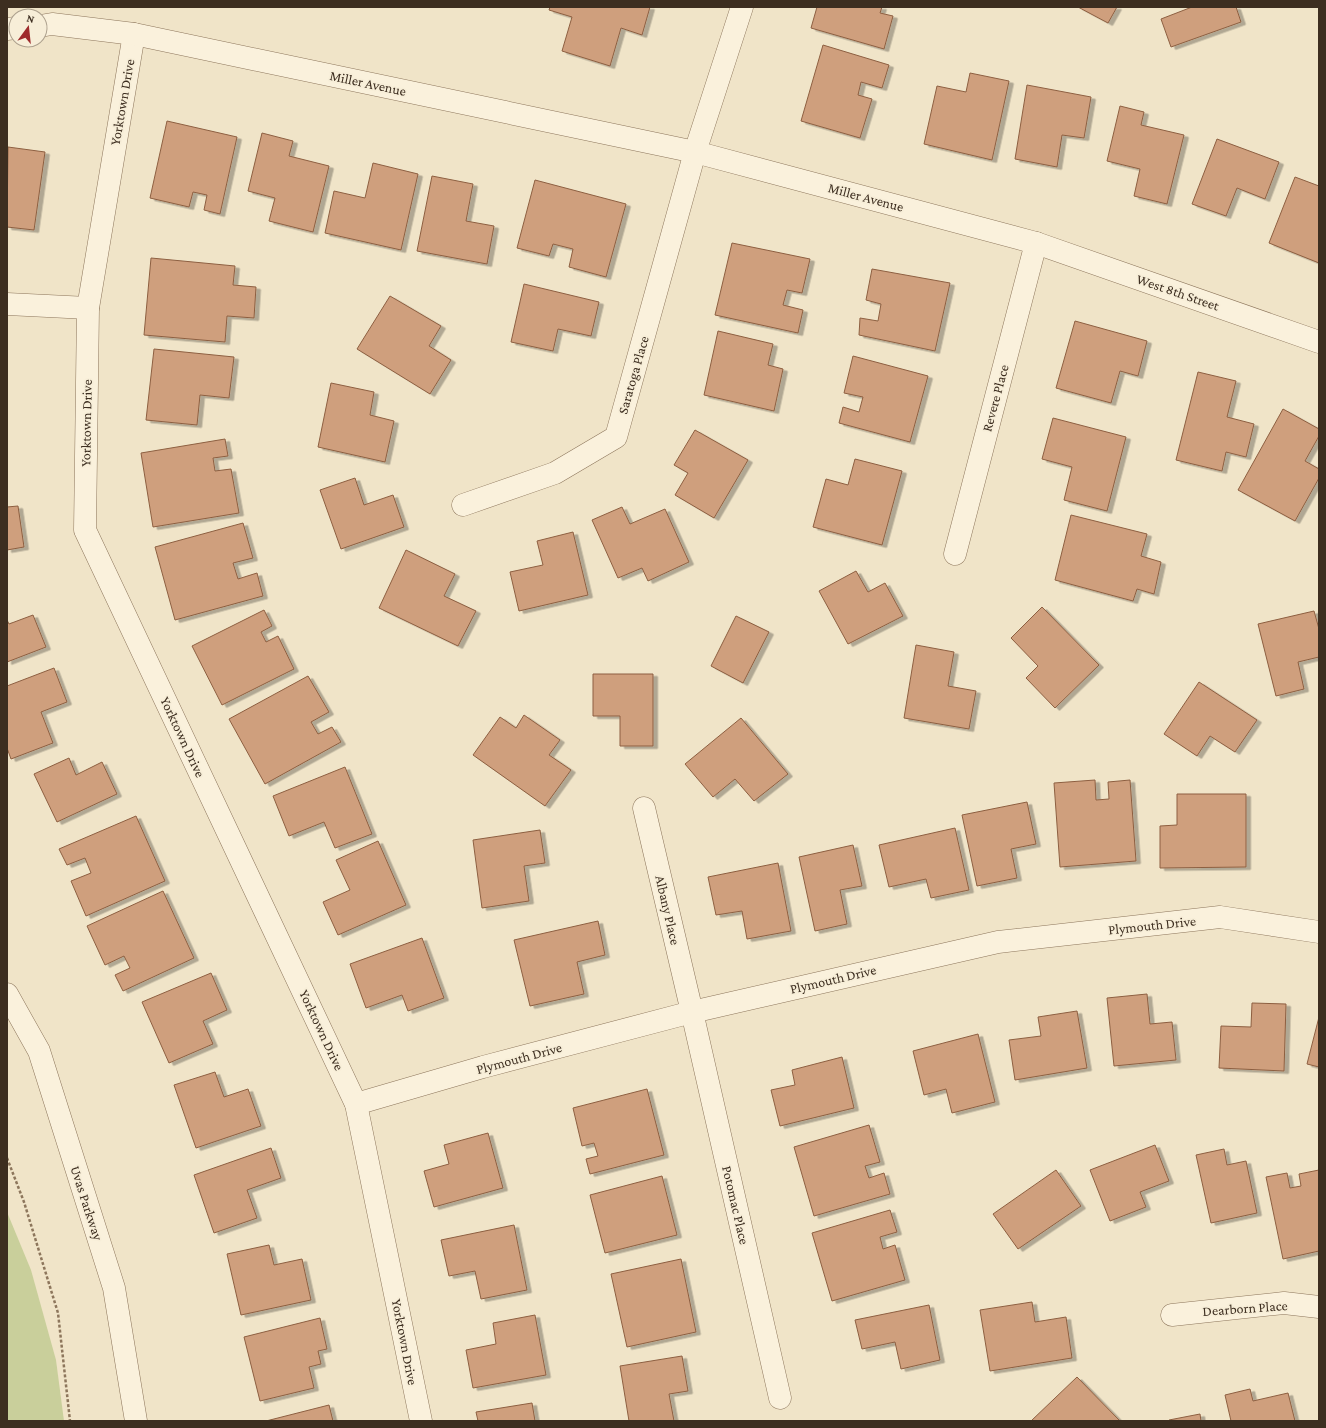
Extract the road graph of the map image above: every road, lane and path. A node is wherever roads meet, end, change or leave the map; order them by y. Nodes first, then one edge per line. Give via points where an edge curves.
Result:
1 (742, 7) edge
2 (48, 25) edge
3 (134, 34) junction
4 (695, 152) junction
5 (1036, 242) junction
6 (7, 304) edge
7 (88, 308) junction
8 (1319, 342) edge
9 (463, 505) dead end
10 (954, 554) dead end
11 (644, 808) dead end
12 (1319, 932) edge
13 (7, 994) edge
14 (692, 1012) junction
15 (356, 1104) junction
16 (7, 1158) edge
17 (1319, 1307) edge
18 (1172, 1315) dead end
19 (780, 1398) dead end
20 (70, 1421) edge
21 (136, 1421) edge
22 (421, 1421) edge

1 - 4 street
2 - 3 street, Miller Avenue
3 - 4 street, Miller Avenue
3 - 7 street, Yorktown Drive
4 - 5 street, Miller Avenue
4 - 9 street, Saratoga Place via 616,437 555,473
5 - 8 street, West 8th Street
5 - 10 street, Revere Place
6 - 7 street
7 - 15 street, Yorktown Drive via 85,530
11 - 14 street, Albany Place
12 - 14 street, Plymouth Drive via 1220,917 998,942
13 - 21 street, Uvas Parkway via 39,1051 114,1288
14 - 15 street, Plymouth Drive via 483,1067
14 - 19 street, Potomac Place
15 - 22 street, Yorktown Drive
16 - 20 path via 24,1202 58,1313
17 - 18 street, Dearborn Place via 1284,1303

